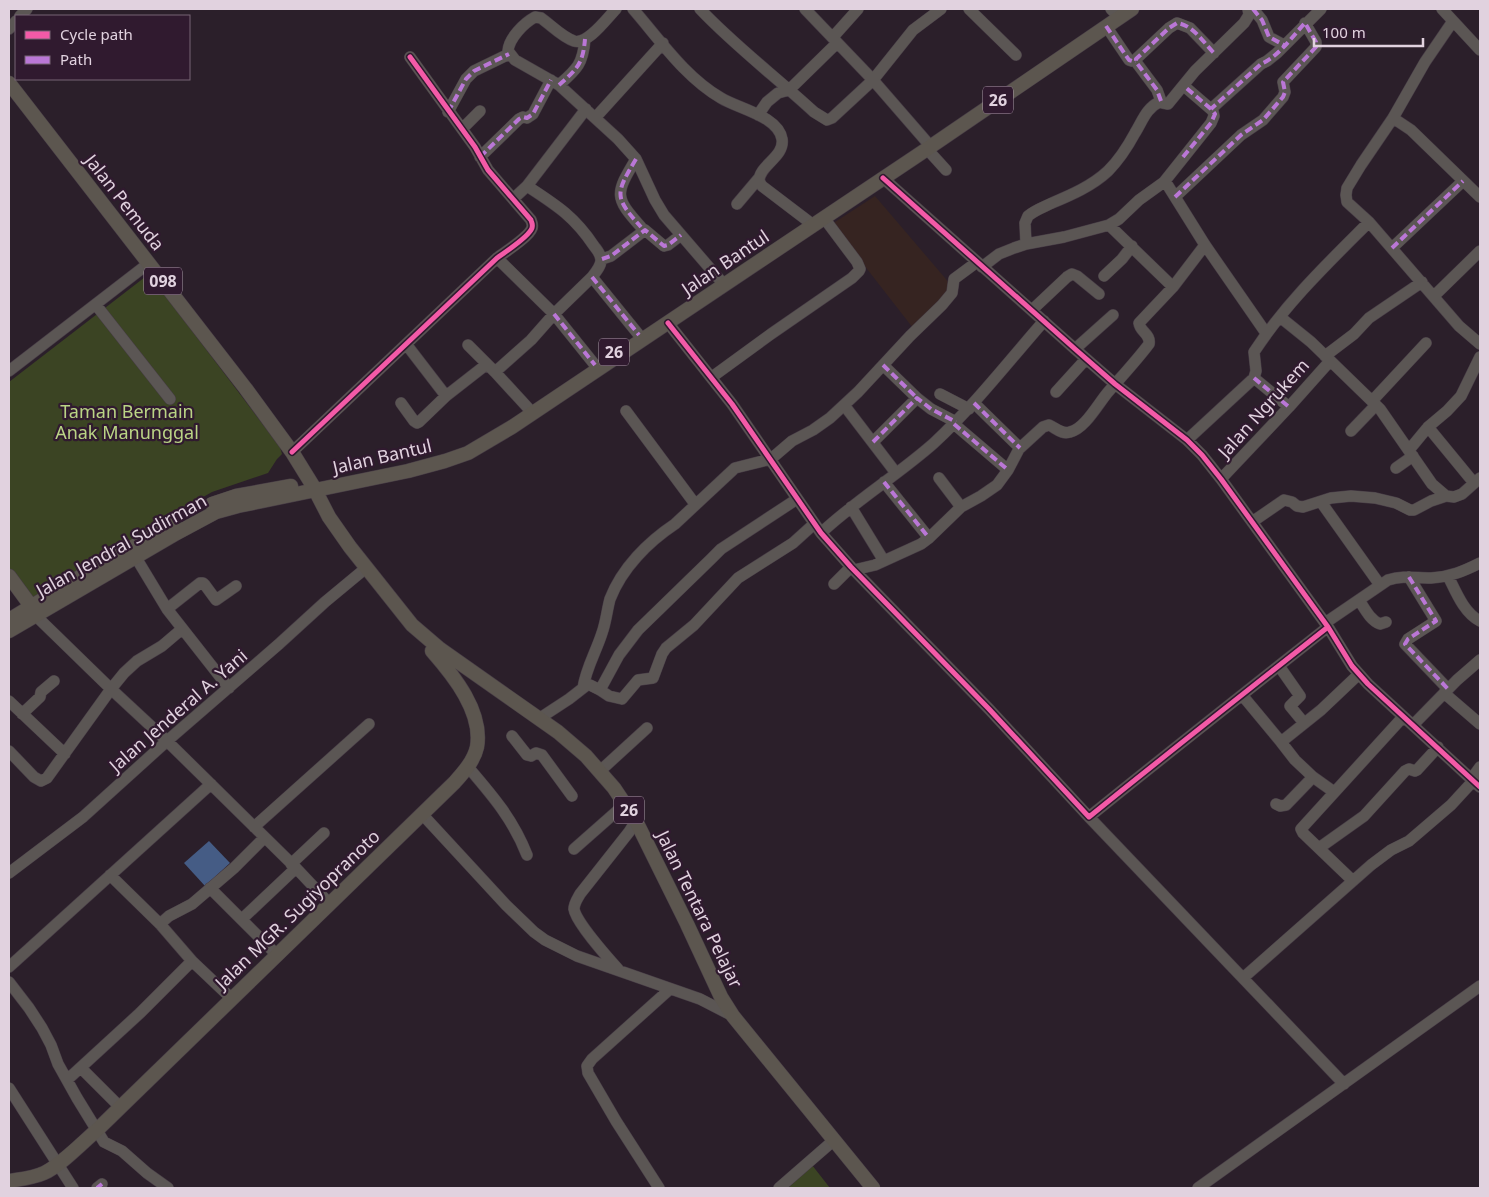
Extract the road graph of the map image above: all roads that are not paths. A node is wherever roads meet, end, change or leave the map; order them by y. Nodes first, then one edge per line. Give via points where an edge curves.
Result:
1 (616, 9) edge
2 (633, 9) edge
3 (700, 9) edge
4 (805, 9) edge
5 (858, 9) edge
6 (941, 9) edge
7 (969, 9) edge
8 (1132, 9) edge
9 (1248, 9) edge
10 (1253, 9) edge
11 (1321, 9) edge
12 (1442, 9) edge
13 (1116, 10) edge
14 (1453, 21) junction
15 (1305, 23) junction
16 (1106, 26) junction
17 (586, 39) junction
18 (835, 40) junction
19 (663, 43) junction
20 (1284, 45) junction
21 (1480, 50) edge
22 (1214, 53) junction
23 (509, 54) junction
24 (1016, 54) dead end
25 (410, 57) dead end
26 (1136, 61) junction
27 (873, 80) junction
28 (9, 83) edge
29 (555, 83) junction
30 (1184, 86) junction
31 (789, 90) junction
32 (1161, 101) junction
33 (1211, 108) junction
34 (586, 109) junction
35 (480, 111) dead end
36 (448, 112) junction
37 (758, 115) junction
38 (595, 118) junction
39 (1393, 118) junction
40 (462, 129) junction
41 (926, 145) junction
42 (480, 157) junction
43 (636, 159) junction
44 (946, 170) dead end
45 (759, 178) junction
46 (884, 178) junction
47 (1463, 181) junction
48 (1162, 183) junction
49 (527, 186) junction
50 (1480, 196) edge
51 (1175, 197) junction
52 (513, 199) junction
53 (737, 204) dead end
54 (824, 218) junction
55 (808, 221) junction
56 (1369, 222) junction
57 (1109, 225) junction
58 (641, 227) dead end
59 (681, 235) junction
60 (1026, 244) junction
61 (1205, 245) junction
62 (1132, 246) junction
63 (1392, 248) junction
64 (1480, 251) edge
65 (497, 258) junction
66 (602, 259) junction
67 (149, 264) junction
68 (980, 264) junction
69 (592, 276) junction
70 (1104, 276) dead end
71 (720, 280) junction
72 (1422, 282) junction
73 (1173, 287) junction
74 (1099, 294) dead end
75 (1434, 296) junction
76 (96, 305) junction
77 (1032, 310) junction
78 (554, 314) junction
79 (1113, 315) dead end
80 (1280, 317) junction
81 (1044, 321) junction
82 (668, 323) junction
83 (1266, 333) junction
84 (641, 337) junction
85 (1426, 343) dead end
86 (406, 344) junction
87 (1480, 344) edge
88 (468, 346) dead end
89 (1075, 349) junction
90 (1480, 357) edge
91 (1327, 358) junction
92 (1086, 359) junction
93 (595, 365) junction
94 (883, 365) junction
95 (491, 368) junction
96 (9, 371) edge
97 (712, 377) junction
98 (1254, 378) junction
99 (1115, 384) junction
100 (1056, 392) dead end
101 (940, 394) dead end
102 (446, 396) junction
103 (917, 398) junction
104 (170, 399) dead end
105 (401, 403) dead end
106 (1374, 403) junction
107 (844, 405) junction
108 (971, 406) junction
109 (1289, 407) junction
110 (529, 409) junction
111 (626, 411) dead end
112 (955, 423) junction
113 (1428, 427) junction
114 (1351, 431) dead end
115 (1187, 440) junction
116 (873, 442) junction
117 (1020, 448) junction
118 (292, 452) junction
119 (1411, 453) junction
120 (771, 459) junction
121 (1396, 468) dead end
122 (1008, 470) junction
123 (896, 473) junction
124 (939, 478) dead end
125 (1221, 479) junction
126 (1477, 480) edge
127 (884, 482) junction
128 (313, 487) junction
129 (1446, 496) junction
130 (797, 499) junction
131 (1321, 502) junction
132 (695, 504) junction
133 (851, 507) junction
134 (961, 507) junction
135 (1252, 522) junction
136 (817, 528) junction
137 (929, 538) junction
138 (135, 556) junction
139 (884, 561) junction
140 (1480, 563) edge
141 (366, 568) junction
142 (853, 568) junction
143 (9, 576) edge
144 (1448, 576) junction
145 (1409, 577) junction
146 (834, 584) dead end
147 (1380, 585) junction
148 (236, 586) dead end
149 (1359, 600) junction
150 (167, 609) junction
151 (33, 611) junction
152 (402, 613) junction
153 (9, 620) edge
154 (1480, 621) edge
155 (1386, 622) dead end
156 (1326, 625) junction
157 (182, 629) junction
158 (9, 631) edge
159 (1480, 660) edge
160 (1279, 666) junction
161 (1359, 674) junction
162 (54, 680) dead end
163 (229, 688) junction
164 (583, 688) junction
165 (111, 689) junction
166 (600, 690) junction
167 (1446, 691) junction
168 (1242, 695) junction
169 (9, 701) edge
170 (22, 714) junction
171 (1403, 717) junction
172 (540, 718) junction
173 (1304, 723) junction
174 (369, 724) dead end
175 (1480, 724) edge
176 (1413, 725) junction
177 (648, 728) dead end
178 (512, 736) dead end
179 (167, 741) junction
180 (1281, 742) junction
181 (1438, 747) junction
182 (9, 751) edge
183 (65, 754) junction
184 (468, 767) junction
185 (1480, 767) edge
186 (600, 771) junction
187 (1313, 777) junction
188 (1475, 782) edge
189 (211, 784) junction
190 (1334, 792) junction
191 (572, 796) dead end
192 (625, 804) junction
193 (1276, 804) dead end
194 (422, 814) junction
195 (1089, 817) junction
196 (636, 820) junction
197 (254, 827) junction
198 (324, 833) dead end
199 (264, 838) junction
200 (1319, 848) junction
201 (574, 849) dead end
202 (526, 855) dead end
203 (293, 866) junction
204 (9, 873) edge
205 (110, 875) junction
206 (1353, 881) junction
207 (210, 888) junction
208 (330, 904) junction
209 (242, 920) junction
210 (160, 924) junction
211 (277, 955) junction
212 (192, 961) junction
213 (9, 966) edge
214 (620, 971) junction
215 (1243, 978) junction
216 (9, 982) edge
217 (1480, 986) edge
218 (670, 989) junction
219 (232, 999) junction
220 (733, 1016) junction
221 (81, 1068) junction
222 (67, 1080) junction
223 (1344, 1084) junction
224 (9, 1088) edge
225 (120, 1107) junction
226 (97, 1130) junction
227 (833, 1141) junction
228 (57, 1164) junction
229 (9, 1181) edge
230 (73, 1188) edge
231 (168, 1188) edge
232 (659, 1188) edge
233 (779, 1188) edge
234 (873, 1188) edge
235 (1198, 1188) edge

1 - 17 street
2 - 19 street
3 - 31 street via 717,28
4 - 18 street
5 - 18 street
6 - 27 street via 912,30
7 - 24 street
8 - 16 main road, Jalan Bantul / 26
9 - 22 street via 1249,15 1244,23
10 - 20 street via 1269,37
11 - 15 street
12 - 14 street
13 - 41 main road, Jalan Bantul / 26
14 - 21 street
14 - 39 street
15 - 20 street
15 - 51 street via 1316,47 1283,82 1282,98 1263,120 1241,135
16 - 26 street via 1129,60
16 - 41 main road, Jalan Bantul / 26
17 - 23 street via 573,40 535,17 511,41
17 - 29 street via 581,61 572,73
18 - 27 street
18 - 31 street
19 - 37 street via 711,92
19 - 38 street
20 - 33 street
22 - 26 street via 1190,28 1177,24
22 - 30 street
23 - 29 street
23 - 36 street via 474,71
25 - 36 street
26 - 32 street
27 - 31 street via 829,120 817,115
27 - 41 street
28 - 67 main road, Jalan Pemuda / 098
29 - 34 street
29 - 42 street via 533,114 519,119
30 - 32 street via 1168,104
30 - 33 street
31 - 37 street via 778,93
32 - 60 street via 1148,110 1125,149 1104,174 1075,193 1028,216
33 - 48 street via 1215,114 1212,120
34 - 38 street
34 - 49 street
35 - 40 street
36 - 40 street
37 - 45 street via 775,126 782,142 780,150
38 - 43 street
39 - 47 street via 1411,130
39 - 56 street via 1347,188 1347,202
40 - 42 street
41 - 44 street
41 - 46 main road, Jalan Bantul / 26
41 - 55 main road, Jalan Bantul / 26
42 - 52 street
43 - 58 street via 624,178 620,194 624,206
43 - 59 street via 659,209
45 - 53 street
45 - 55 street via 762,186
46 - 54 main road, Jalan Bantul / 26
46 - 68 street
47 - 50 street
47 - 63 street
48 - 51 street
48 - 57 street
49 - 52 street
49 - 66 street via 568,214 588,236
51 - 61 street
52 - 65 street via 530,220 532,228
54 - 82 main road, Jalan Bantul / 26
54 - 97 street via 857,262 859,271
55 - 71 main road, Jalan Bantul / 26
56 - 63 street
56 - 80 street
57 - 60 street
57 - 62 street
59 - 66 street via 664,246 645,230 611,256
59 - 71 street
60 - 68 street
61 - 73 street
61 - 83 street
62 - 70 street
62 - 73 street
63 - 72 street
64 - 75 street
65 - 78 street
65 - 86 street
66 - 69 street
67 - 76 street
67 - 118 main road, Jalan Pemuda / 098
68 - 77 street
68 - 94 street via 954,279 953,290 942,305
69 - 78 street
69 - 84 street
71 - 84 main road, Jalan Bantul / 26
72 - 75 street
72 - 91 street, Jalan Ngrukem via 1369,318
73 - 99 street via 1139,323 1149,336 1149,344
74 - 77 street via 1072,274
75 - 87 street via 1459,326
76 - 96 street
76 - 104 street
77 - 81 street
78 - 93 street
78 - 95 street via 531,340
79 - 89 street
80 - 83 street
80 - 91 street
81 - 89 street
81 - 108 street
82 - 84 main road, Jalan Bantul / 26
82 - 97 street
83 - 98 street via 1254,352
84 - 93 main road, Jalan Bantul / 26
84 - 128 main road, Jalan Bantul / 26 via 512,427 468,453 425,467
85 - 106 street
86 - 102 street
86 - 118 street
88 - 95 street
89 - 92 street
90 - 113 street via 1461,396
91 - 106 street
91 - 109 street, Jalan Ngrukem
92 - 99 street
92 - 100 street
93 - 110 main road, Jalan Bantul / 26
94 - 103 street
94 - 107 street
95 - 102 street
95 - 110 street
97 - 120 street
98 - 109 street
98 - 115 street
99 - 115 street
99 - 117 street via 1078,428 1065,433 1046,425
101 - 108 street
102 - 105 street via 418,423
103 - 112 street
103 - 116 street
106 - 114 street
106 - 119 street
107 - 116 street
107 - 120 street
108 - 112 street
108 - 117 street
109 - 125 street, Jalan Ngrukem
110 - 128 main road, Jalan Bantul / 26 via 491,433 447,453
111 - 132 street
112 - 122 street
112 - 123 street
113 - 119 street
113 - 126 street
115 - 125 street
116 - 123 street
117 - 122 street
118 - 128 main road, Jalan Pemuda / 098
119 - 121 street
119 - 129 street via 1432,484
120 - 130 street
120 - 132 street via 735,468
122 - 134 street via 997,485
123 - 127 street
124 - 134 street
125 - 135 street
126 - 129 street via 1462,494
127 - 133 street
127 - 137 street
128 - 138 main road, Jalan Jendral Sudirman via 216,512
128 - 141 main road, Jalan Tentara Pelajar / 26 via 329,517
128 - 151 main road, Jalan Jendral Sudirman via 247,493 218,502 168,527
129 - 131 street via 1414,510 1367,498 1331,498
130 - 136 street
130 - 166 street via 721,549 638,630 619,654
131 - 135 street via 1303,507 1284,500
131 - 147 street
132 - 164 street via 642,551 618,583
133 - 136 street
133 - 139 street
134 - 137 street
135 - 156 street
136 - 142 street
136 - 166 street via 738,578 666,648 653,678 638,680 622,699
137 - 139 street
138 - 150 street
138 - 151 main road, Jalan Jendral Sudirman
139 - 142 street via 865,568
140 - 144 street
141 - 152 main road, Jalan Tentara Pelajar / 26
141 - 163 street, Jalan Jenderal A. Yani
142 - 146 street
142 - 195 street
143 - 151 main road
144 - 145 street
144 - 154 street via 1466,610
145 - 147 street via 1388,580
145 - 167 street via 1436,620 1405,644
147 - 149 street
148 - 150 street via 216,600 200,583
149 - 155 street via 1374,621
149 - 156 street
150 - 157 street
151 - 153 main road, Jalan Jendral Sudirman
151 - 158 main road, Jalan Jendral Sudirman
151 - 165 street
152 - 172 main road, Jalan Tentara Pelajar / 26 via 440,650
152 - 184 main road, Jalan MGR. Sugiyopranoto via 469,701 478,737 477,749
156 - 160 street
156 - 161 street
157 - 163 street
157 - 165 street via 129,668
159 - 167 street
160 - 168 street
160 - 173 street via 1300,696 1290,706
161 - 171 street
161 - 173 street
162 - 170 street
163 - 179 street, Jalan Jenderal A. Yani
164 - 166 street via 590,685
164 - 172 street
165 - 179 street
165 - 183 street
167 - 175 street
167 - 176 street
168 - 180 street
168 - 195 street
169 - 170 street
170 - 183 street
171 - 176 street
171 - 190 street
172 - 186 main road, Jalan Tentara Pelajar / 26
173 - 180 street
174 - 197 street
176 - 181 street
177 - 186 street
178 - 191 street via 526,754 529,756 536,752 542,756
179 - 189 street
179 - 204 street, Jalan Jenderal A. Yani via 83,817
180 - 187 street
181 - 188 street
181 - 200 street via 1417,770 1405,771 1364,816
182 - 183 street via 41,781
184 - 194 main road, Jalan MGR. Sugiyopranoto
184 - 202 street via 516,828
185 - 188 street
186 - 192 main road, Jalan Tentara Pelajar / 26
187 - 190 street
187 - 193 street via 1286,805
188 - 206 street via 1409,840 1385,853
189 - 197 street
189 - 205 street
190 - 200 street via 1301,829
192 - 196 main road, Jalan Tentara Pelajar / 26
192 - 201 street
194 - 208 main road, Jalan MGR. Sugiyopranoto
194 - 214 street via 534,932 567,951
195 - 215 street
196 - 214 street via 580,894 574,910
196 - 220 main road, Jalan Tentara Pelajar / 26
197 - 199 street
198 - 203 street
199 - 203 street
199 - 207 street
200 - 206 street
203 - 208 street
203 - 209 street
205 - 210 street
205 - 213 street
206 - 215 street
207 - 209 street
207 - 210 street via 187,908
208 - 211 main road, Jalan MGR. Sugiyopranoto
209 - 211 street
210 - 212 street
211 - 219 main road, Jalan MGR. Sugiyopranoto
212 - 219 street
212 - 221 street
214 - 218 street
215 - 223 street
216 - 222 street via 42,1028
217 - 223 street
218 - 220 street via 700,999
218 - 232 street via 587,1066 616,1121
219 - 225 main road, Jalan MGR. Sugiyopranoto
220 - 227 main road, Jalan Tentara Pelajar / 26
221 - 222 street
221 - 225 street
222 - 226 street
223 - 235 street
224 - 228 street
225 - 226 main road, Jalan MGR. Sugiyopranoto
226 - 228 main road, Jalan MGR. Sugiyopranoto
226 - 231 street via 104,1142 122,1151
227 - 233 street
227 - 234 main road, Jalan Tentara Pelajar / 26
228 - 229 main road, Jalan MGR. Sugiyopranoto via 46,1172
228 - 230 street

